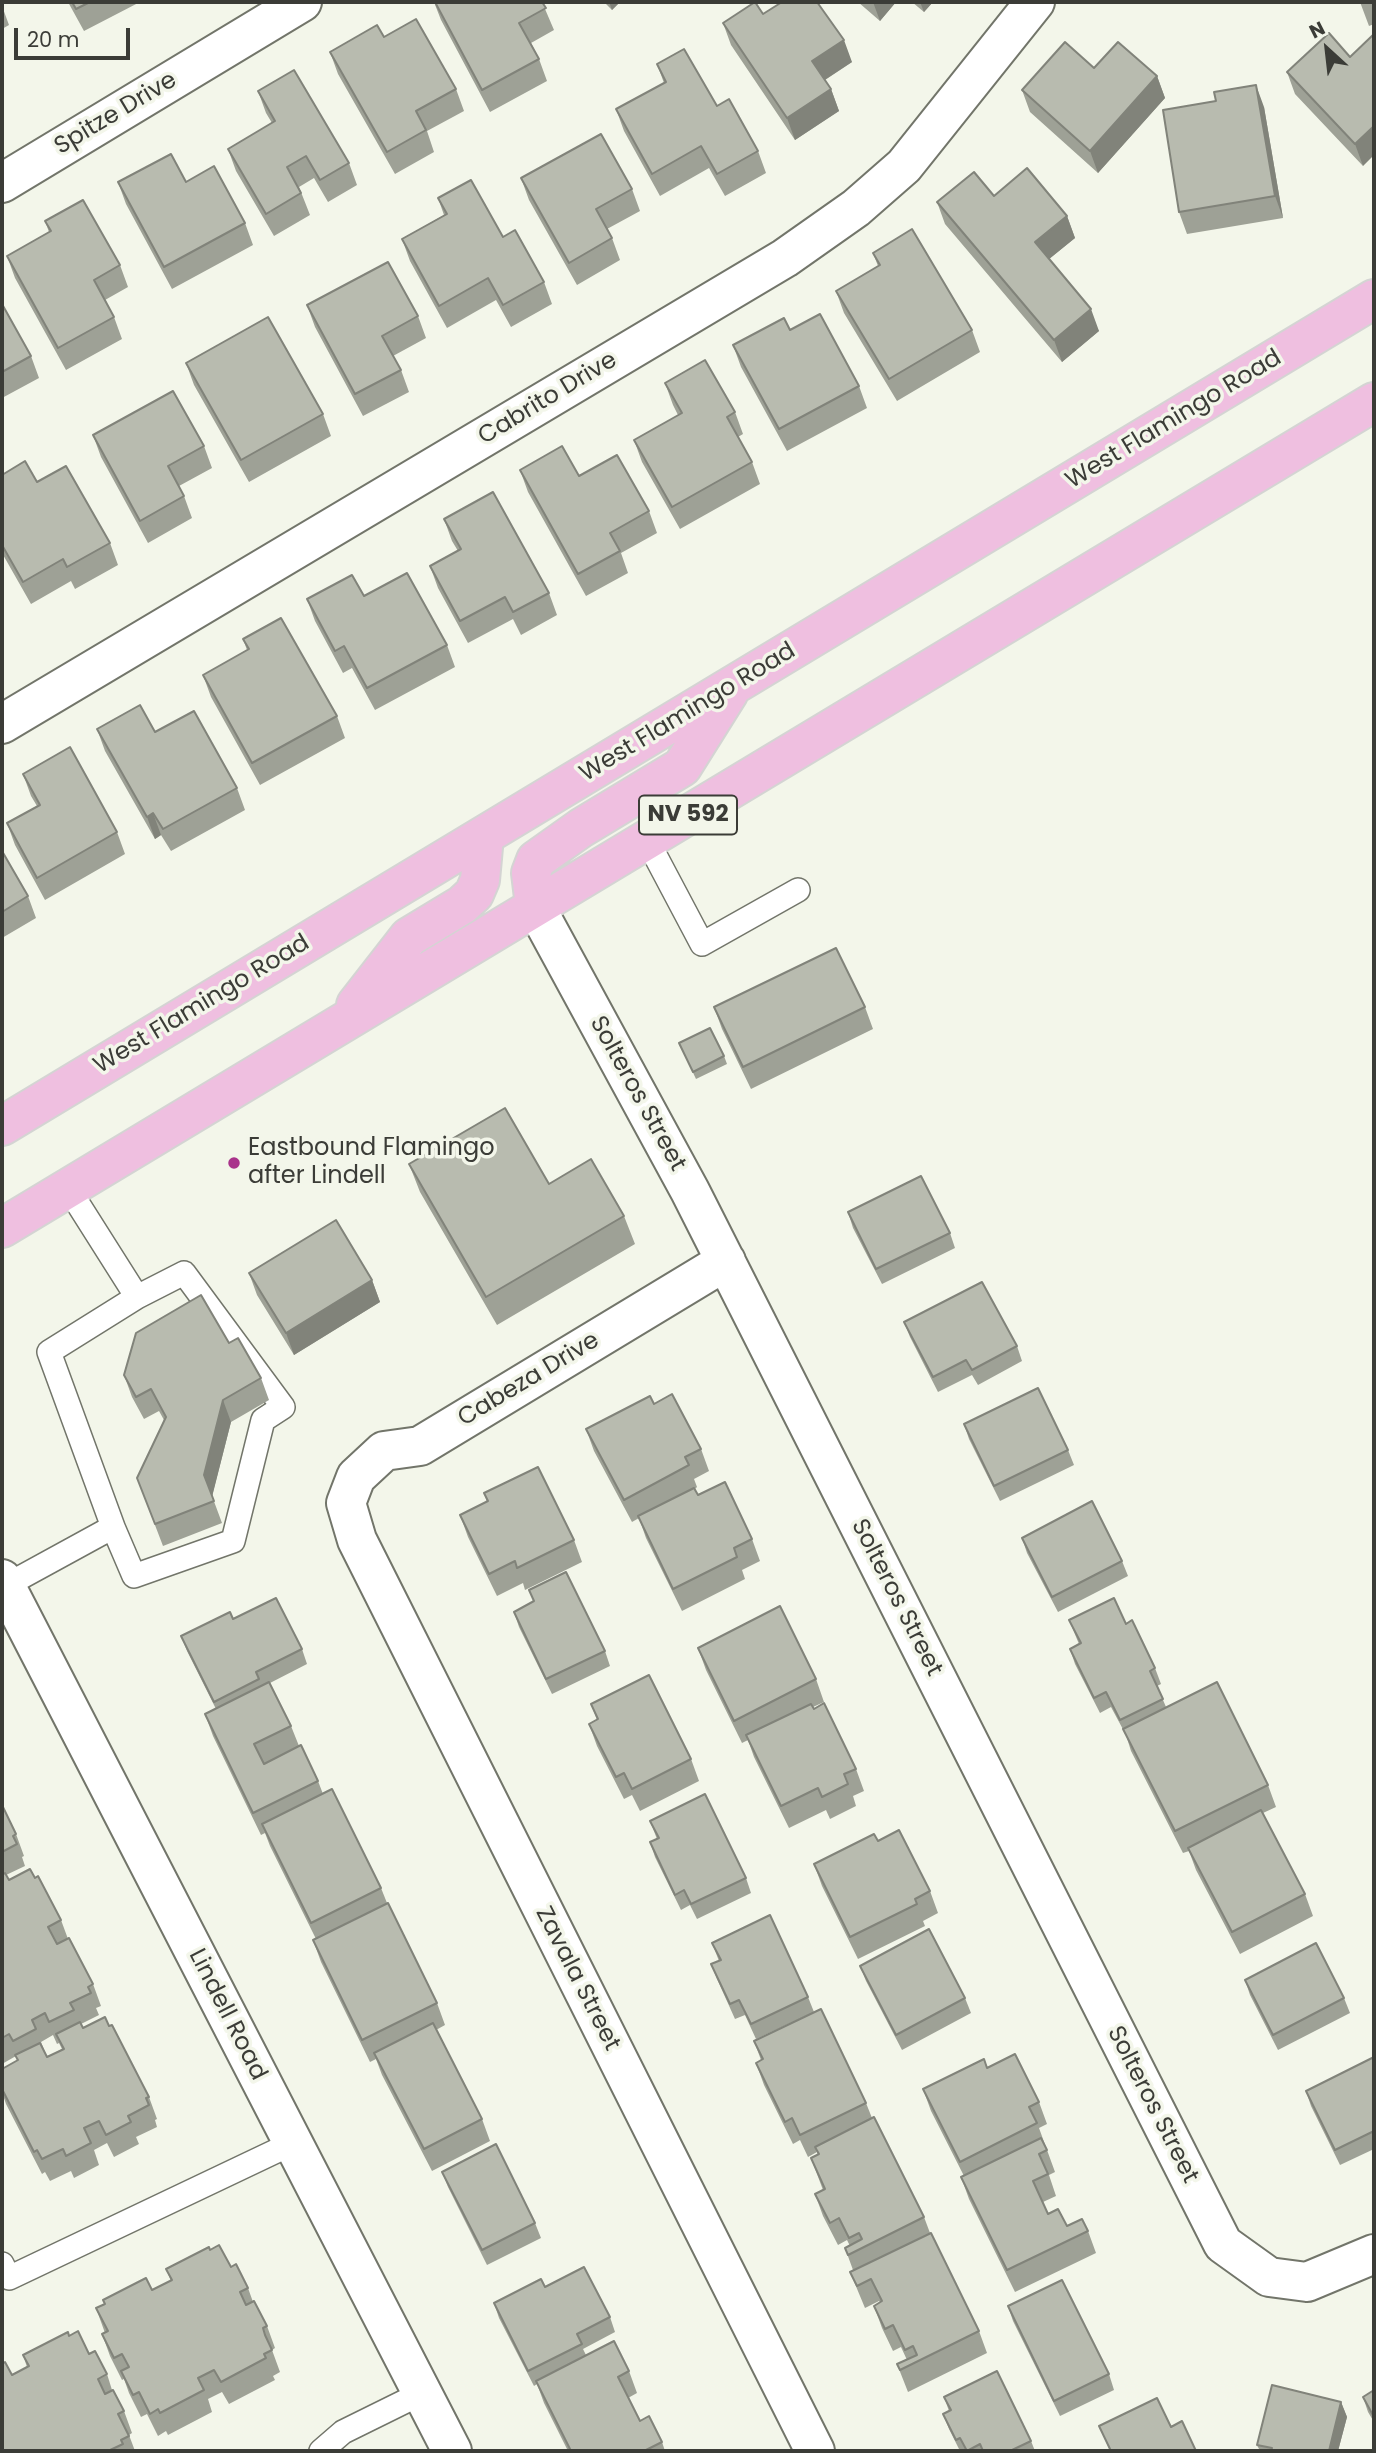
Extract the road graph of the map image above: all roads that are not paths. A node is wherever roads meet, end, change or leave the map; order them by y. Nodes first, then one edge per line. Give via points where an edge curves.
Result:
1 (1035, 2) edge
2 (294, 4) edge
3 (2, 183) edge
4 (1374, 299) edge
5 (1374, 402) edge
6 (732, 687) junction
7 (2, 724) edge
8 (484, 836) junction
9 (647, 839) junction
10 (798, 890) dead end
11 (535, 906) junction
12 (341, 1023) junction
13 (2, 1126) edge
14 (68, 1188) junction
15 (2, 1228) edge
16 (726, 1261) junction
17 (137, 1297) junction
18 (346, 1503) joint
19 (113, 1527) junction
20 (4, 1582) edge
21 (293, 2143) junction
22 (1374, 2254) edge
23 (2, 2264) edge
24 (422, 2393) junction
25 (321, 2451) edge
26 (452, 2451) edge
27 (815, 2451) edge

1 - 7 street, Cabrito Drive via 904,166 815,237
2 - 3 street, Spitze Drive
4 - 6 main road, West Flamingo Road
5 - 9 main road, NV 592
6 - 8 main road, West Flamingo Road
6 - 11 main road via 682,767 536,860 531,873
8 - 12 main road via 480,880 474,894 409,937
8 - 13 main road, West Flamingo Road
9 - 10 lane via 702,944
9 - 11 main road, NV 592
11 - 12 main road, NV 592
11 - 16 street, Solteros Street
12 - 14 main road, NV 592
14 - 15 main road, NV 592
14 - 17 lane
16 - 18 street, Cabeza Drive via 419,1446 384,1451 356,1477
16 - 22 street, Solteros Street via 1223,2244 1269,2277 1307,2282
17 - 19 lane via 49,1352
17 - 19 lane via 184,1273 283,1407 263,1420 233,1541 134,1576
18 - 27 street, Zavala Street via 362,1550
19 - 20 lane
20 - 21 street, Lindell Road
21 - 23 lane via 9,2278
21 - 24 street, Lindell Road
24 - 25 lane via 342,2432
24 - 26 street, Lindell Road

